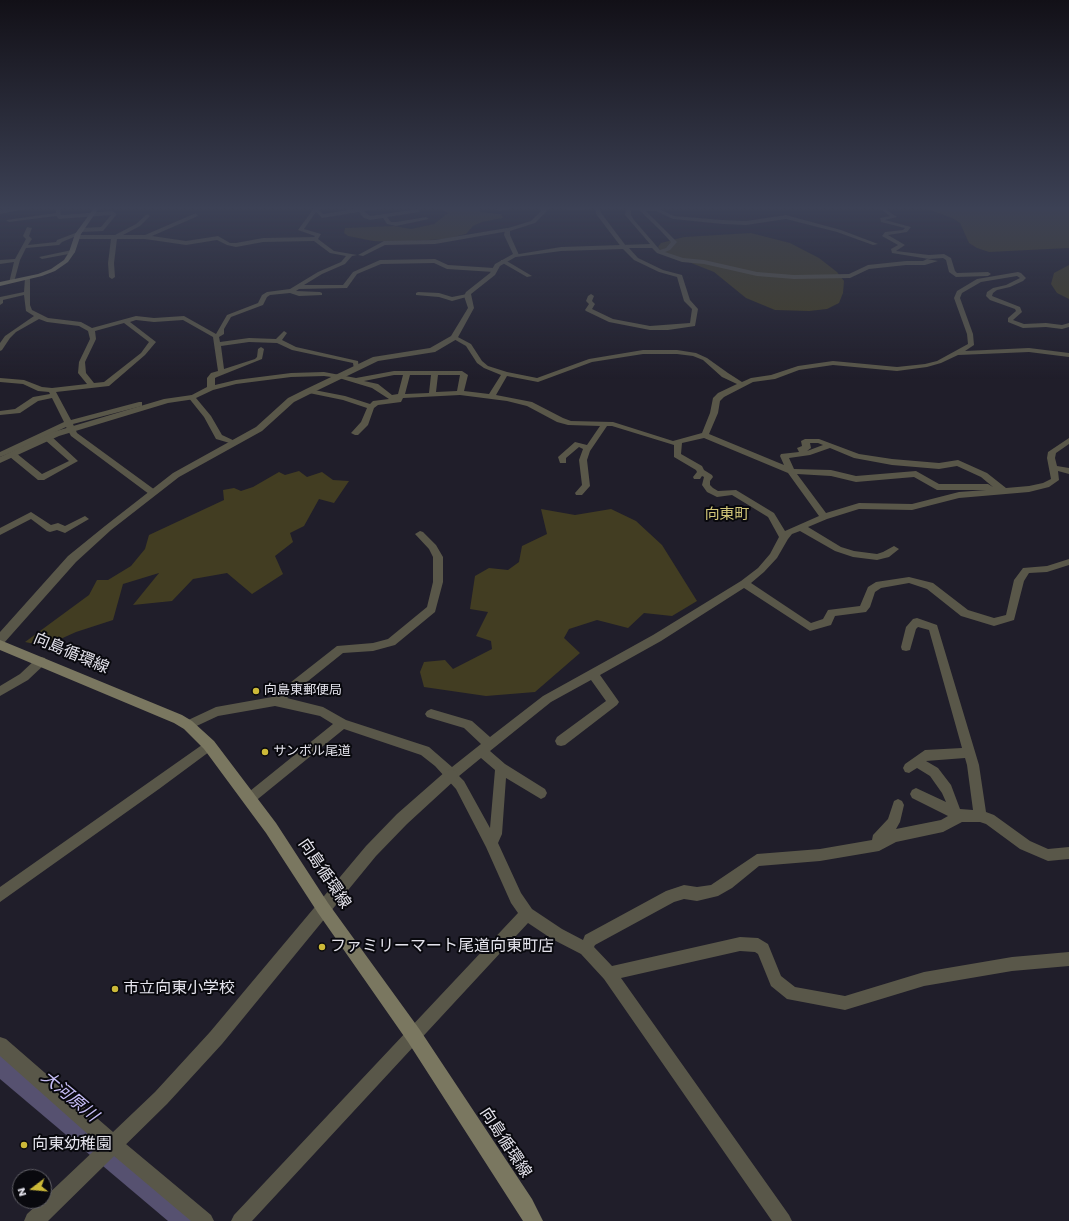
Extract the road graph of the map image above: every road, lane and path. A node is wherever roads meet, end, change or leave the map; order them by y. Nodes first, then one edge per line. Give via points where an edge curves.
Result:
1 (16, 265) edge
2 (59, 265) edge
3 (112, 265) edge
4 (338, 265) edge
5 (373, 265) edge
6 (443, 265) edge
7 (499, 265) edge
8 (510, 265) edge
9 (648, 265) edge
10 (717, 265) edge
11 (887, 265) edge
12 (950, 265) edge
13 (494, 270) junction
14 (1018, 274) junction
15 (529, 276) dead end
16 (112, 277) dead end
17 (27, 279) junction
18 (11, 282) junction
19 (0, 284) edge
20 (298, 287) junction
21 (291, 291) junction
22 (27, 293) junction
23 (320, 294) dead end
24 (418, 294) dead end
25 (467, 296) junction
26 (590, 296) dead end
27 (0, 303) edge
28 (39, 316) junction
29 (124, 320) junction
30 (1069, 325) edge
31 (91, 330) junction
32 (284, 333) dead end
33 (216, 336) junction
34 (454, 337) junction
35 (278, 341) junction
36 (217, 344) junction
37 (0, 349) edge
38 (261, 349) dead end
39 (955, 353) junction
40 (1069, 354) edge
41 (356, 368) junction
42 (221, 371) junction
43 (407, 373) junction
44 (435, 373) junction
45 (505, 374) junction
46 (340, 376) junction
47 (0, 380) edge
48 (356, 381) junction
49 (742, 384) junction
50 (92, 386) junction
51 (211, 388) junction
52 (309, 391) junction
53 (53, 392) junction
54 (460, 393) junction
55 (432, 394) junction
56 (401, 396) junction
57 (192, 397) junction
58 (491, 397) junction
59 (139, 404) dead end
60 (371, 407) junction
61 (0, 413) edge
62 (605, 424) junction
63 (70, 426) junction
64 (355, 432) dead end
65 (705, 435) junction
66 (48, 438) junction
67 (1069, 440) edge
68 (233, 442) junction
69 (678, 443) junction
70 (829, 446) junction
71 (589, 448) junction
72 (804, 453) junction
73 (0, 455) edge
74 (13, 455) junction
75 (0, 460) edge
76 (563, 461) dead end
77 (1054, 468) junction
78 (791, 471) junction
79 (1069, 471) edge
80 (1003, 490) junction
81 (994, 491) junction
82 (152, 492) junction
83 (579, 493) dead end
84 (824, 517) junction
85 (85, 519) dead end
86 (800, 526) junction
87 (0, 532) edge
88 (420, 534) dead end
89 (784, 537) junction
90 (894, 549) dead end
91 (1069, 562) edge
92 (744, 583) junction
93 (0, 640) edge
94 (0, 644) edge
95 (906, 647) dead end
96 (41, 661) junction
97 (593, 673) junction
98 (0, 691) edge
99 (275, 701) junction
100 (431, 714) dead end
101 (342, 724) junction
102 (188, 725) junction
103 (561, 741) dead end
104 (209, 745) junction
105 (486, 748) junction
106 (969, 753) junction
107 (501, 768) junction
108 (451, 775) junction
109 (541, 793) dead end
110 (916, 794) dead end
111 (249, 799) junction
112 (898, 805) dead end
113 (957, 814) junction
114 (980, 816) junction
115 (491, 843) junction
116 (879, 845) junction
117 (1069, 853) edge
118 (0, 896) edge
119 (323, 908) junction
120 (527, 914) junction
121 (586, 949) junction
122 (1069, 959) edge
123 (609, 974) junction
124 (414, 1036) junction
125 (0, 1045) edge
126 (114, 1145) junction
127 (34, 1221) edge
128 (205, 1221) edge
129 (240, 1221) edge
130 (533, 1221) edge
131 (783, 1221) edge

1 - 18 street
2 - 17 main road via 53,270
3 - 16 street
4 - 20 street
5 - 20 street via 355,273 345,287
6 - 13 street
7 - 13 street
8 - 15 street
9 - 26 street via 680,276 687,301 695,309 694,325 650,328 611,321 588,310 592,304 588,301
10 - 11 street via 757,274 794,277 850,276 868,267
12 - 14 street via 952,272 956,275 1010,271
13 - 25 street
14 - 30 street via 1023,278 1021,280 995,289 989,296 1018,308 1019,312 1010,321 1024,326
14 - 39 street via 979,280 959,292 957,298 970,334 971,345
17 - 18 main road
17 - 22 street
18 - 19 main road
20 - 21 street
21 - 23 street via 299,294
21 - 33 street via 269,293 264,296 261,304 230,316 221,334
22 - 27 street via 0,299
22 - 28 street via 28,311
24 - 25 street via 439,295 452,299
25 - 34 street via 472,308
28 - 31 street via 47,320 81,324
28 - 37 street via 14,331
29 - 31 street
29 - 33 street via 184,318
29 - 50 street via 153,342 143,354 106,384
31 - 50 street via 93,339 82,362 82,373
32 - 35 street
33 - 36 street
34 - 41 street via 432,350 376,359
34 - 45 street via 469,345 479,362
35 - 36 street via 249,340
35 - 41 street via 294,349 356,362
36 - 42 street
38 - 42 street via 260,358 257,360
39 - 40 street via 1029,350
39 - 49 street via 939,362 918,368 889,369 833,363 798,368
41 - 46 street
42 - 51 street via 211,378
43 - 44 street
43 - 48 street
43 - 56 street
44 - 54 street via 462,373 464,375
44 - 55 street
45 - 49 street via 538,380 591,360 643,352 677,352 694,354 705,359 725,375
45 - 58 street
46 - 48 street
46 - 51 street via 292,375
46 - 52 street
47 - 53 street via 24,382
48 - 56 street via 375,386 386,396
49 - 65 street via 716,400
50 - 53 street
51 - 57 street
52 - 60 street via 345,398
52 - 68 street via 291,400 259,429
53 - 61 street via 16,411
53 - 63 street
54 - 55 street
54 - 58 street
55 - 56 street
56 - 60 street via 398,400 376,403
57 - 63 street
57 - 68 street via 207,416 219,438
58 - 62 street via 529,404 571,423
59 - 63 street
60 - 64 street via 365,423
62 - 69 street via 628,428 662,441
62 - 71 street
63 - 66 street
63 - 73 street
63 - 82 street via 74,434
65 - 69 street
65 - 78 street
66 - 74 street
66 - 74 street via 74,461 41,478
67 - 77 street via 1052,452
68 - 82 street
69 - 89 street via 676,455 699,468 699,474 709,477 706,486 710,490 717,494 733,492 771,515
70 - 72 street
70 - 72 street via 819,441 805,441 807,448 801,448
70 - 80 street via 857,456 892,462 939,466 958,463 984,475
71 - 76 street via 578,444 562,457
71 - 83 street via 583,460 586,486
72 - 78 street via 784,456
74 - 75 street
77 - 79 street
77 - 80 street via 1055,480 1046,485
78 - 81 street via 831,473 856,479 916,474 937,488 988,488
78 - 84 street
80 - 81 street
81 - 84 street via 959,495 912,507 859,506
82 - 93 street via 72,559
84 - 86 street
85 - 87 street via 65,530 58,526 50,529 31,515
86 - 89 street
86 - 90 street via 838,549 853,554 877,557 886,555
88 - 99 street via 433,547 438,557 438,582 431,609 391,642 373,647 340,649
89 - 92 street via 774,556
91 - 92 street via 1047,569 1026,570 1017,587 1010,617 994,622 965,613 930,586 909,580 879,584 871,590 862,609 832,613 827,622 810,627
92 - 97 street via 657,638
94 - 96 main road, 向島循環線
95 - 106 street via 910,627 917,622 933,628
96 - 98 street via 24,677
96 - 102 main road, 向島循環線
97 - 103 street via 613,702
97 - 105 street via 547,699
99 - 101 street via 323,712
99 - 102 street via 216,712
100 - 105 street via 468,724
101 - 108 street via 425,751
101 - 111 street
102 - 104 main road, 向島循環線
104 - 111 main road, 向島循環線
104 - 118 street
105 - 107 street
105 - 108 street
106 - 113 street via 925,755 913,765 934,772 947,789
106 - 114 street
107 - 109 street
107 - 115 street via 496,834
108 - 115 street via 460,785
108 - 119 street via 371,851
110 - 113 street
111 - 119 main road, 向島循環線
112 - 116 street via 894,822 878,839
113 - 114 street
113 - 116 street via 943,826 893,836
114 - 117 street via 990,819 1025,845 1048,855
115 - 120 street via 516,898
116 - 121 street via 820,855 757,860 713,891 697,894 684,892 671,896 590,940
119 - 124 main road, 向島循環線
119 - 126 street via 216,1038
120 - 121 street
120 - 124 street
121 - 123 street
122 - 123 street via 1012,964 924,980 845,1003 792,994 776,982 763,949 758,945 740,944
123 - 131 street
124 - 129 street
124 - 130 main road, 向島循環線
125 - 126 street
126 - 127 street
126 - 128 street

